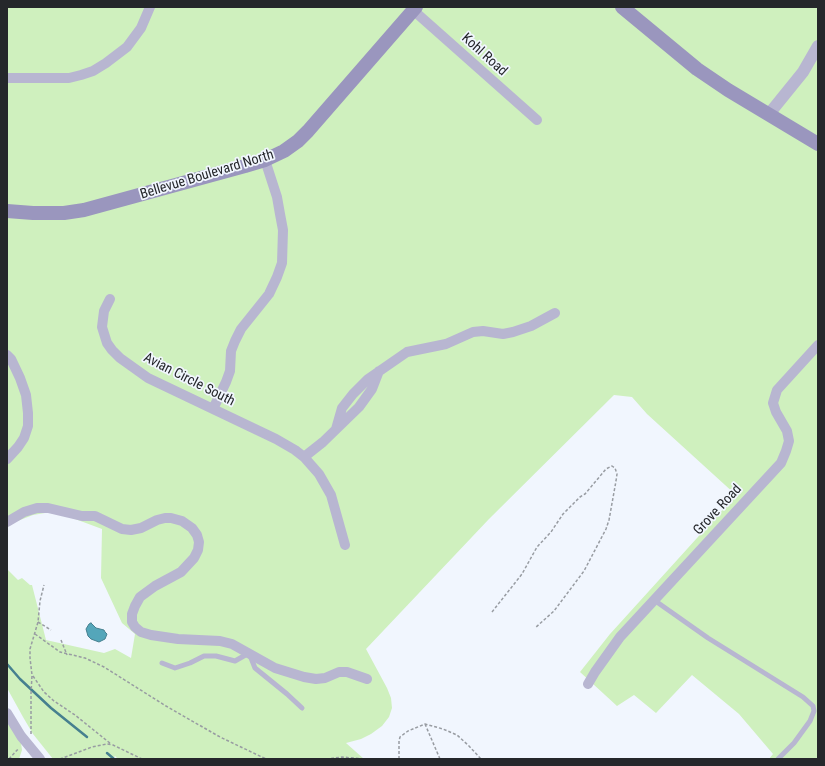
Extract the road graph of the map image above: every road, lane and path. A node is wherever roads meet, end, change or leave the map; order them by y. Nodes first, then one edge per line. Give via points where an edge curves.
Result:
1 (150, 7) edge
2 (622, 7) edge
3 (415, 9) edge
4 (818, 46) edge
5 (7, 78) edge
6 (769, 114) junction
7 (537, 120) dead end
8 (818, 144) edge
9 (265, 160) junction
10 (7, 211) edge
11 (110, 299) dead end
12 (555, 313) dead end
13 (818, 345) edge
14 (7, 355) edge
15 (213, 409) junction
16 (304, 457) junction
17 (7, 459) edge
18 (7, 522) edge
19 (345, 545) dead end
20 (44, 585) dead end
21 (654, 600) junction
22 (492, 612) dead end
23 (38, 622) junction
24 (535, 628) dead end
25 (51, 630) dead end
26 (35, 634) junction
27 (61, 640) dead end
28 (249, 653) junction
29 (67, 655) junction
30 (162, 663) dead end
31 (32, 675) junction
32 (367, 679) dead end
33 (588, 684) dead end
34 (302, 708) dead end
35 (7, 713) edge
36 (425, 724) junction
37 (26, 742) junction
38 (111, 744) junction
39 (10, 759) edge
40 (40, 759) edge
41 (60, 759) edge
42 (142, 759) edge
43 (266, 759) edge
44 (326, 759) edge
45 (364, 759) edge
46 (399, 759) edge
47 (440, 759) edge
48 (481, 759) edge
49 (778, 759) edge

1 - 5 street via 141,28 126,47 93,71 69,78
2 - 6 main road via 697,69
3 - 7 street, Kohl Road
3 - 9 main road, Bellevue Boulevard North via 298,141
4 - 6 street via 803,72
6 - 8 main road
9 - 10 main road, Bellevue Boulevard North via 64,214
9 - 15 street via 277,197 283,230 282,263 269,294 241,329 235,341 231,352 230,371
11 - 15 street, Avian Circle South via 104,311 102,328 112,350 148,378
12 - 16 street via 513,332 473,332 446,344 407,352 368,379 347,401 336,429
13 - 21 street, Grove Road via 777,390 773,402 789,441 780,463
14 - 17 street via 26,395 28,413 28,426 24,438
15 - 16 street, Avian Circle South via 287,444
16 - 19 street, Avian Circle South via 319,474 331,495
18 - 28 street via 37,508 95,516 122,529 131,530 165,518 182,522 192,528 197,535 198,550 181,572 140,597 132,614 132,622 141,632 151,635 220,641
20 - 23 path
21 - 33 street, Grove Road via 620,637
21 - 49 lane via 813,706 814,712 810,721
22 - 24 path via 563,514 606,469 612,466 617,474 606,529 584,571 554,611
23 - 25 path
23 - 26 path
26 - 29 path
26 - 31 path via 30,649
27 - 29 path
28 - 30 lane via 234,661 204,656 175,668
28 - 32 street via 276,668 304,677 325,678 339,672 347,672
28 - 34 lane via 255,668
29 - 43 path via 85,658 104,667 220,737
31 - 37 path via 32,730
31 - 38 path via 54,701
35 - 37 street
36 - 46 path via 400,737
36 - 47 path
36 - 48 path via 457,735
37 - 39 path
37 - 40 street
38 - 41 path via 103,744
38 - 42 path
44 - 45 path

